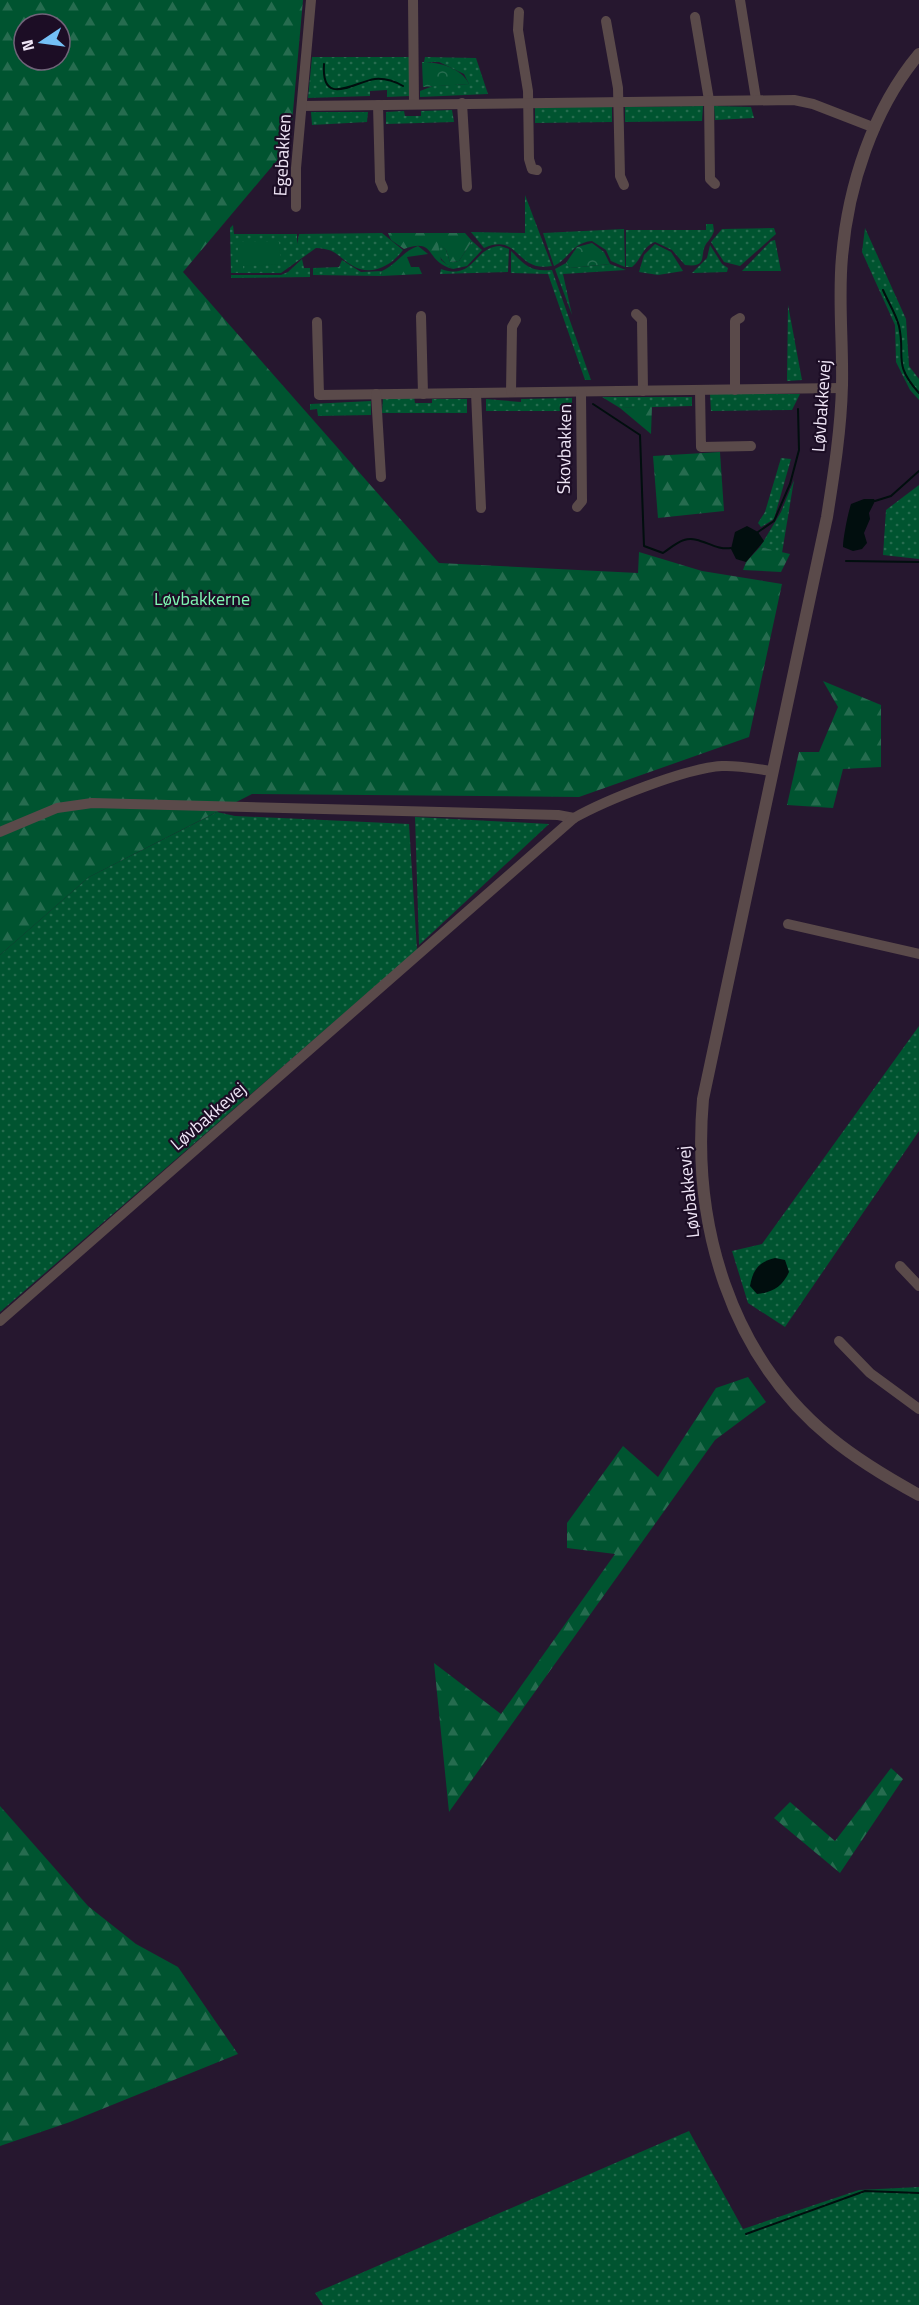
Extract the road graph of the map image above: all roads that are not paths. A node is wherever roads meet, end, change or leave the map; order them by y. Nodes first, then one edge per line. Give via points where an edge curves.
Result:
1 (311, 0) edge
2 (413, 0) edge
3 (740, 0) edge
4 (519, 12) dead end
5 (695, 17) dead end
6 (606, 21) dead end
7 (919, 54) edge
8 (756, 99) junction
9 (709, 100) junction
10 (619, 101) junction
11 (529, 102) junction
12 (462, 103) junction
13 (414, 104) junction
14 (378, 105) junction
15 (302, 106) junction
16 (875, 128) junction
17 (537, 170) dead end
18 (624, 184) dead end
19 (715, 184) dead end
20 (467, 187) dead end
21 (383, 188) dead end
22 (296, 207) dead end
23 (636, 314) dead end
24 (421, 316) dead end
25 (740, 318) dead end
26 (516, 320) dead end
27 (317, 322) dead end
28 (842, 388) junction
29 (700, 390) junction
30 (735, 390) junction
31 (643, 391) junction
32 (511, 392) junction
33 (581, 392) junction
34 (423, 393) junction
35 (476, 393) junction
36 (376, 394) junction
37 (751, 446) dead end
38 (381, 477) dead end
39 (577, 507) dead end
40 (481, 508) dead end
41 (772, 771) junction
42 (574, 818) junction
43 (0, 832) edge
44 (788, 924) dead end
45 (919, 954) edge
46 (900, 1266) dead end
47 (919, 1286) edge
48 (0, 1321) edge
49 (839, 1341) dead end
50 (919, 1409) edge
51 (919, 1495) edge

1 - 15 street, Egebakken
2 - 13 street
3 - 8 street
4 - 11 street
5 - 9 street
6 - 10 street
7 - 16 street, Løvbakkevej
8 - 9 street, Egebakken
8 - 16 street, Egebakken via 813,104
9 - 10 street, Egebakken
9 - 19 street via 710,179
10 - 11 street, Egebakken
10 - 18 street via 620,176
11 - 12 street, Egebakken
11 - 17 street via 529,159 532,169
12 - 13 street, Egebakken
12 - 20 street
13 - 14 street, Egebakken
14 - 15 street, Egebakken
14 - 21 street
15 - 22 street, Egebakken
16 - 28 street, Løvbakkevej via 852,193 845,227
23 - 31 street via 642,320
24 - 34 street
25 - 30 street via 735,321
26 - 32 street via 512,327
27 - 36 street, Skovbakken via 319,395
28 - 30 street, Skovbakken
28 - 41 street, Løvbakkevej via 827,517
29 - 30 street, Skovbakken
29 - 31 street, Skovbakken
29 - 37 street via 701,447
31 - 33 street, Skovbakken
32 - 33 street, Skovbakken
32 - 35 street, Skovbakken
33 - 39 street, Skovbakken via 582,501
34 - 35 street, Skovbakken
34 - 36 street, Skovbakken
35 - 40 street
36 - 38 street
41 - 42 street, Løvbakkevej via 733,766 704,769 598,804
41 - 51 street, Løvbakkevej via 703,1099 700,1137 706,1218 727,1293 777,1382 830,1438
42 - 43 street via 92,802 57,808
42 - 48 street, Løvbakkevej
44 - 45 street
46 - 47 street
49 - 50 street via 870,1373

